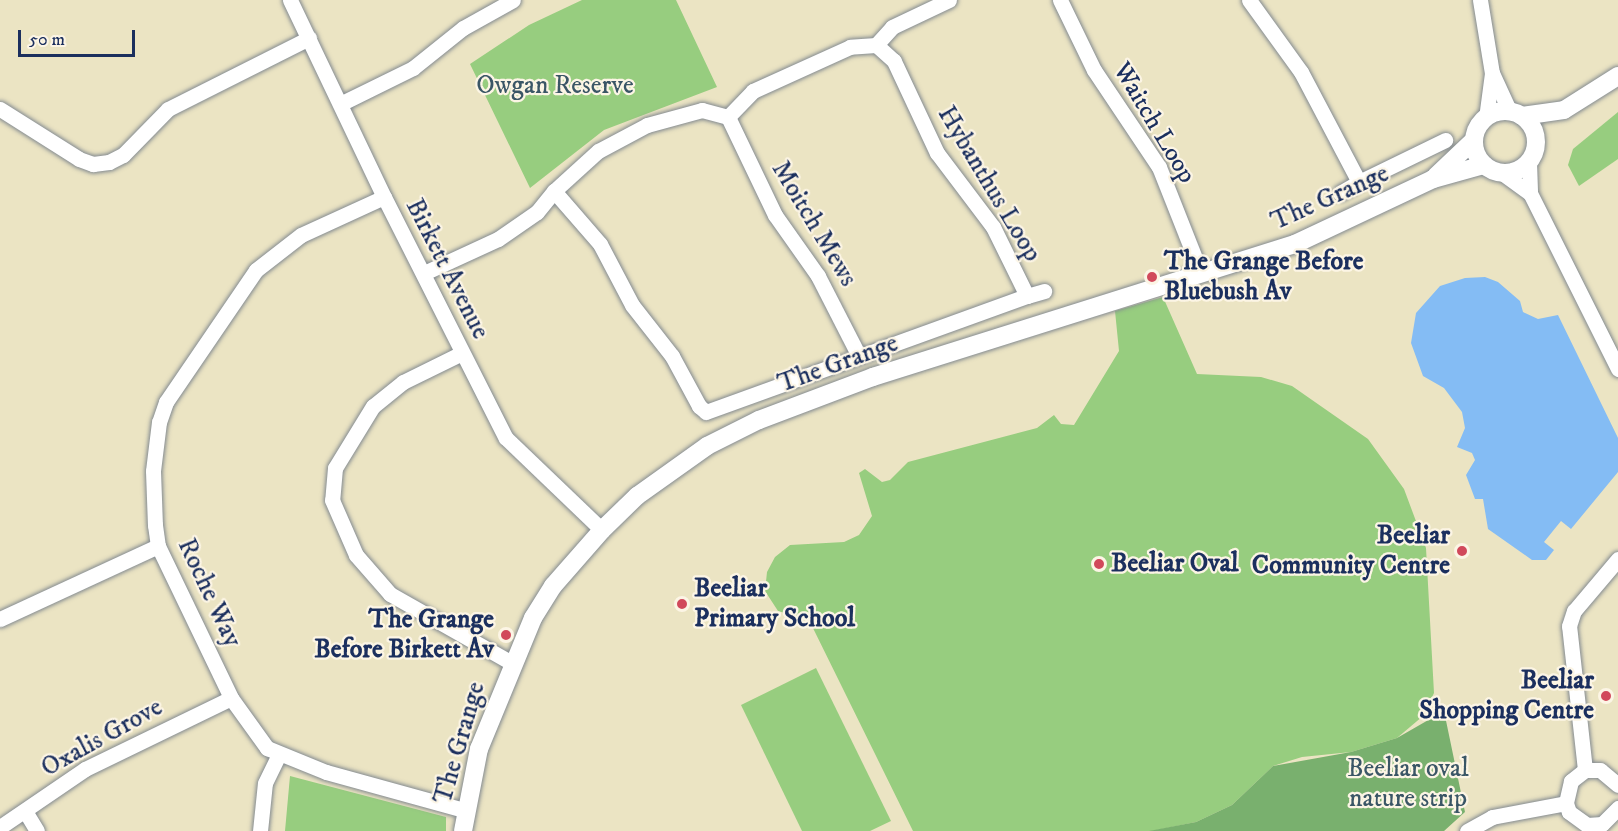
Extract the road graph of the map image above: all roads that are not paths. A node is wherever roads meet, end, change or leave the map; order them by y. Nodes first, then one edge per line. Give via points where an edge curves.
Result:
1 (290, 0) edge
2 (513, 0) edge
3 (949, 0) edge
4 (1060, 0) edge
5 (1249, 0) edge
6 (1480, 0) edge
7 (487, 6) edge
8 (309, 38) junction
9 (876, 45) junction
10 (1492, 73) junction
11 (1618, 76) edge
12 (342, 103) junction
13 (0, 109) edge
14 (1564, 110) junction
15 (1516, 114) junction
16 (728, 117) junction
17 (1486, 118) junction
18 (1445, 140) dead end
19 (1474, 140) junction
20 (1536, 141) junction
21 (1529, 162) junction
22 (1484, 165) junction
23 (1502, 173) junction
24 (1433, 179) junction
25 (1359, 182) junction
26 (554, 191) junction
27 (1340, 193) dead end
28 (1530, 193) junction
29 (384, 197) junction
30 (424, 273) junction
31 (1201, 273) junction
32 (1044, 291) dead end
33 (1027, 297) junction
34 (462, 353) junction
35 (858, 354) junction
36 (1618, 369) edge
37 (602, 530) junction
38 (158, 546) junction
39 (1618, 559) edge
40 (0, 619) edge
41 (512, 663) junction
42 (231, 698) junction
43 (279, 754) junction
44 (1585, 771) junction
45 (1618, 785) edge
46 (1566, 803) junction
47 (464, 810) junction
48 (25, 812) junction
49 (1615, 819) edge
50 (0, 827) edge
51 (1587, 828) edge
52 (37, 831) edge
53 (260, 831) edge
54 (463, 831) edge
55 (1467, 831) edge

1 - 8 street, Birkett Avenue
2 - 7 street
3 - 9 street via 892,27
4 - 31 street, Waitch Loop via 1094,70 1159,167
5 - 25 street via 1301,72
6 - 10 street
7 - 12 street via 427,59
8 - 12 street, Birkett Avenue
8 - 13 street via 168,109 123,155 109,162 93,164 79,159
9 - 16 street via 850,47 753,91
9 - 33 street, Hybanthus Loop via 894,61 937,153 993,227
10 - 15 street
10 - 17 street
11 - 14 street
12 - 29 street, Birkett Avenue
14 - 15 street
14 - 20 street
15 - 17 street
15 - 20 street via 1530,123
16 - 26 street via 702,110 648,125 598,151
16 - 35 street, Moitch Mews via 775,215 818,276
17 - 19 street
18 - 25 street
19 - 22 street via 1476,154
19 - 24 street, The Grange
20 - 21 street
21 - 23 street via 1517,171
21 - 28 street
22 - 23 street
22 - 24 street, The Grange
23 - 28 street
24 - 31 street, The Grange via 1295,244
25 - 27 street
26 - 30 street via 537,212 498,239
26 - 35 street, Hybanthus Loop via 605,251 632,305 672,356 703,411
28 - 36 street
29 - 30 street, Birkett Avenue
29 - 38 street, Roche Way via 301,235 268,258 166,402 159,422 153,471
30 - 34 street, Birkett Avenue
31 - 37 street, The Grange via 895,369 759,420 670,471
32 - 33 street, Hybanthus Loop
33 - 35 street, Hybanthus Loop
34 - 37 street, Birkett Avenue via 515,450
34 - 41 street via 403,382 374,406 335,468 332,500 356,555 390,594
37 - 41 street, The Grange via 553,586
38 - 40 street
38 - 42 street, Roche Way
39 - 44 street via 1574,611 1569,626
41 - 47 street, The Grange via 479,749
42 - 43 street, Roche Way via 248,727
42 - 48 street, Oxalis Grove via 84,769
43 - 47 street, Roche Way via 326,772
43 - 53 street via 265,783
44 - 45 street via 1600,770
44 - 46 street via 1570,781
46 - 51 street via 1569,812
46 - 55 street via 1492,817
47 - 54 street, The Grange
48 - 50 street, Oxalis Grove
48 - 52 street
49 - 51 street

